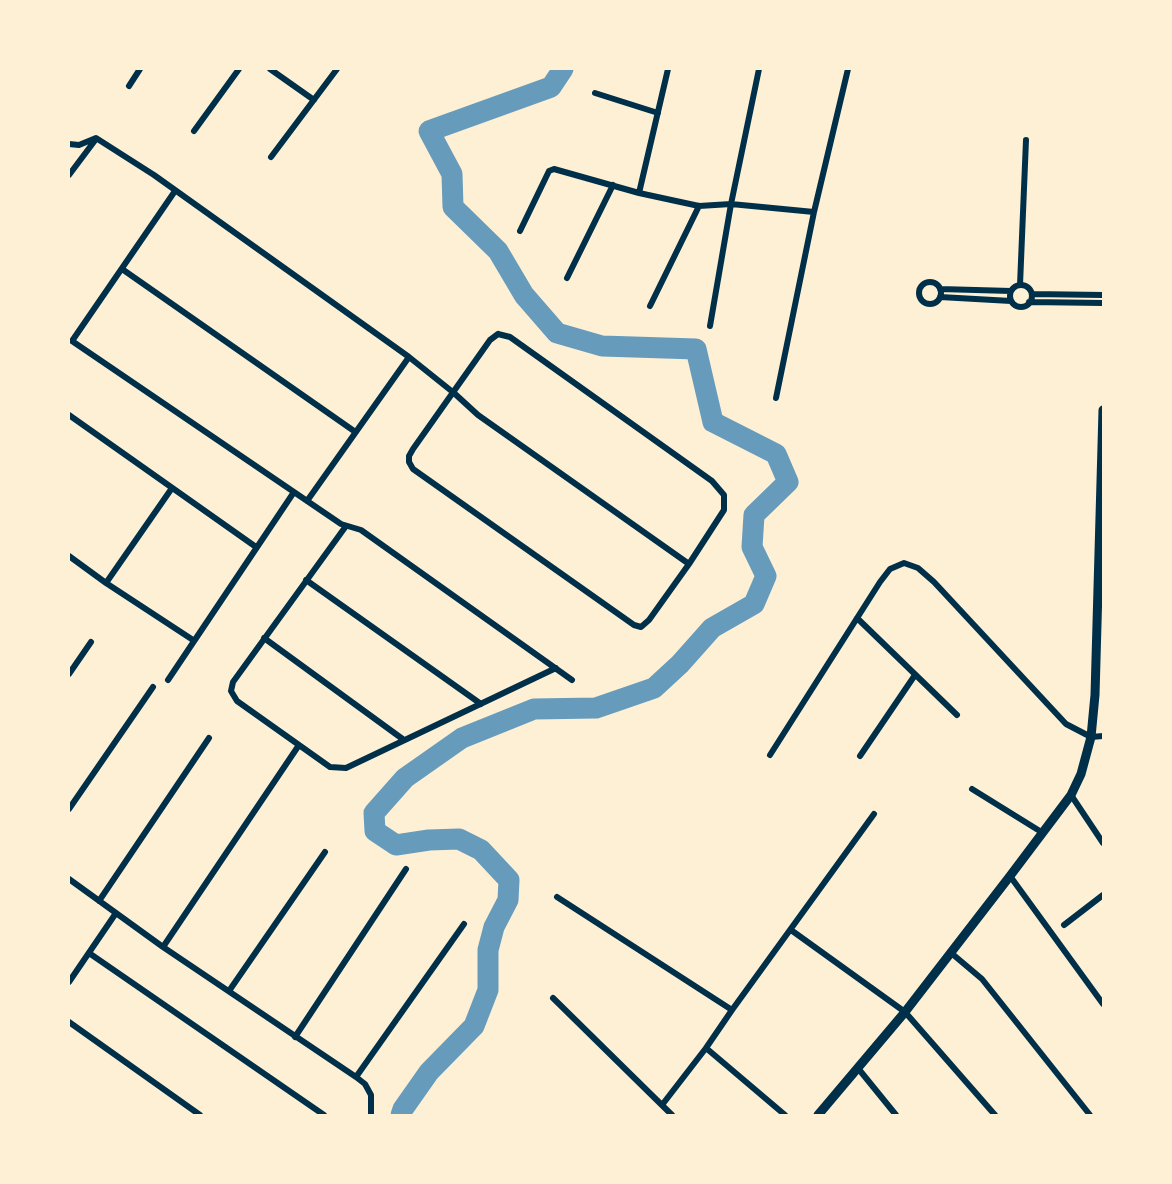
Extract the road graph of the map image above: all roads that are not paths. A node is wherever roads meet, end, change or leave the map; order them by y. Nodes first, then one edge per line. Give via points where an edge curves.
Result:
1 (140, 69) edge
2 (239, 69) edge
3 (270, 69) edge
4 (337, 69) edge
5 (669, 69) edge
6 (759, 69) edge
7 (848, 69) edge
8 (129, 86) dead end
9 (595, 93) dead end
10 (314, 100) junction
11 (658, 113) junction
12 (194, 131) dead end
13 (96, 138) junction
14 (1026, 140) dead end
15 (69, 144) edge
16 (271, 157) dead end
17 (69, 175) edge
18 (613, 185) junction
19 (174, 191) junction
20 (639, 193) junction
21 (731, 204) junction
22 (699, 206) junction
23 (814, 212) junction
24 (520, 231) dead end
25 (122, 268) junction
26 (567, 278) dead end
27 (1020, 285) junction
28 (940, 289) junction
29 (1011, 291) junction
30 (1032, 294) junction
31 (1103, 295) edge
32 (940, 297) junction
33 (1011, 301) junction
34 (1029, 302) junction
35 (1103, 303) edge
36 (650, 306) dead end
37 (710, 326) dead end
38 (70, 340) edge
39 (409, 357) junction
40 (454, 393) junction
41 (776, 398) dead end
42 (1103, 410) edge
43 (69, 415) edge
44 (354, 431) junction
45 (172, 488) junction
46 (294, 492) junction
47 (307, 501) junction
48 (346, 526) junction
49 (256, 547) junction
50 (69, 556) edge
51 (689, 564) junction
52 (306, 580) junction
53 (106, 583) junction
54 (857, 618) junction
55 (264, 638) junction
56 (193, 640) junction
57 (91, 642) dead end
58 (556, 668) junction
59 (69, 674) edge
60 (915, 675) junction
61 (168, 680) dead end
62 (572, 680) dead end
63 (153, 687) dead end
64 (481, 704) junction
65 (957, 715) dead end
66 (1103, 736) edge
67 (1091, 737) junction
68 (209, 738) dead end
69 (404, 740) junction
70 (299, 745) junction
71 (770, 755) dead end
72 (860, 756) dead end
73 (972, 789) dead end
74 (1071, 795) junction
75 (69, 809) edge
76 (874, 814) dead end
77 (1043, 833) junction
78 (1103, 843) edge
79 (325, 852) dead end
80 (406, 869) dead end
81 (1010, 876) junction
82 (69, 879) edge
83 (1103, 896) edge
84 (557, 897) dead end
85 (99, 900) junction
86 (116, 913) junction
87 (464, 924) dead end
88 (1064, 924) dead end
89 (791, 930) junction
90 (163, 947) junction
91 (950, 951) junction
92 (89, 953) junction
93 (69, 982) edge
94 (229, 991) junction
95 (553, 998) dead end
96 (1103, 1004) edge
97 (732, 1010) junction
98 (905, 1012) junction
99 (69, 1022) edge
100 (295, 1037) junction
101 (706, 1048) junction
102 (857, 1067) junction
103 (356, 1077) junction
104 (662, 1105) junction
105 (200, 1115) edge
106 (324, 1115) edge
107 (371, 1115) edge
108 (672, 1115) edge
109 (785, 1115) edge
110 (818, 1115) edge
111 (896, 1115) edge
112 (994, 1115) edge
113 (1090, 1115) edge

1 - 8 street
2 - 12 street
3 - 10 street
4 - 10 street
5 - 11 street
6 - 21 street
7 - 23 street
9 - 11 street
10 - 16 street
11 - 20 street
13 - 15 street via 79,145
13 - 17 street
13 - 19 street
14 - 27 street
18 - 20 street
18 - 24 street via 551,169
18 - 26 street
19 - 25 street
19 - 39 street
20 - 22 street
21 - 22 street
21 - 23 street
21 - 37 street
22 - 36 street
23 - 41 street
25 - 38 street
25 - 44 street
27 - 29 street
27 - 30 street via 1028,287
28 - 29 street
28 - 32 street
28 - 32 street via 927,282 919,294 922,301 930,304
29 - 33 street
30 - 31 street
30 - 34 street
32 - 33 street
33 - 34 street via 1020,307
34 - 35 street
38 - 46 street
39 - 40 street
39 - 44 street
40 - 51 street via 478,415
40 - 51 street via 490,340 498,334 510,337 712,481 724,495 724,510
40 - 51 street via 409,456 413,469 634,625 641,627 649,620
42 - 67 street
43 - 45 street
44 - 47 street
45 - 49 street
45 - 53 street
46 - 47 street
46 - 49 street
47 - 48 street
48 - 52 street
48 - 58 street via 361,530
49 - 56 street
50 - 53 street
52 - 55 street
52 - 64 street
53 - 56 street
54 - 60 street
54 - 67 street via 890,569 899,564 914,566 934,582 1066,724
54 - 71 street
55 - 69 street
55 - 70 street via 233,682 231,691 237,701
56 - 61 street
57 - 59 street
58 - 62 street
58 - 64 street
60 - 65 street
60 - 72 street
63 - 75 street
64 - 69 street
66 - 67 street
67 - 74 street
68 - 85 street
69 - 70 street via 346,768 330,767
70 - 90 street
73 - 77 street
74 - 77 street
74 - 78 street
76 - 89 street
77 - 81 street
79 - 94 street
80 - 100 street
81 - 91 street
81 - 96 street
82 - 85 street
83 - 88 street
84 - 97 street
85 - 86 street
86 - 90 street
86 - 92 street
87 - 103 street
89 - 97 street
89 - 98 street
90 - 94 street
91 - 98 street
91 - 113 street via 982,979
92 - 93 street
92 - 106 street
94 - 100 street
95 - 104 street
97 - 101 street
98 - 102 street
98 - 112 street
99 - 105 street
100 - 103 street
101 - 104 street
101 - 109 street
102 - 110 street
102 - 111 street
103 - 107 street via 371,1095
104 - 108 street

